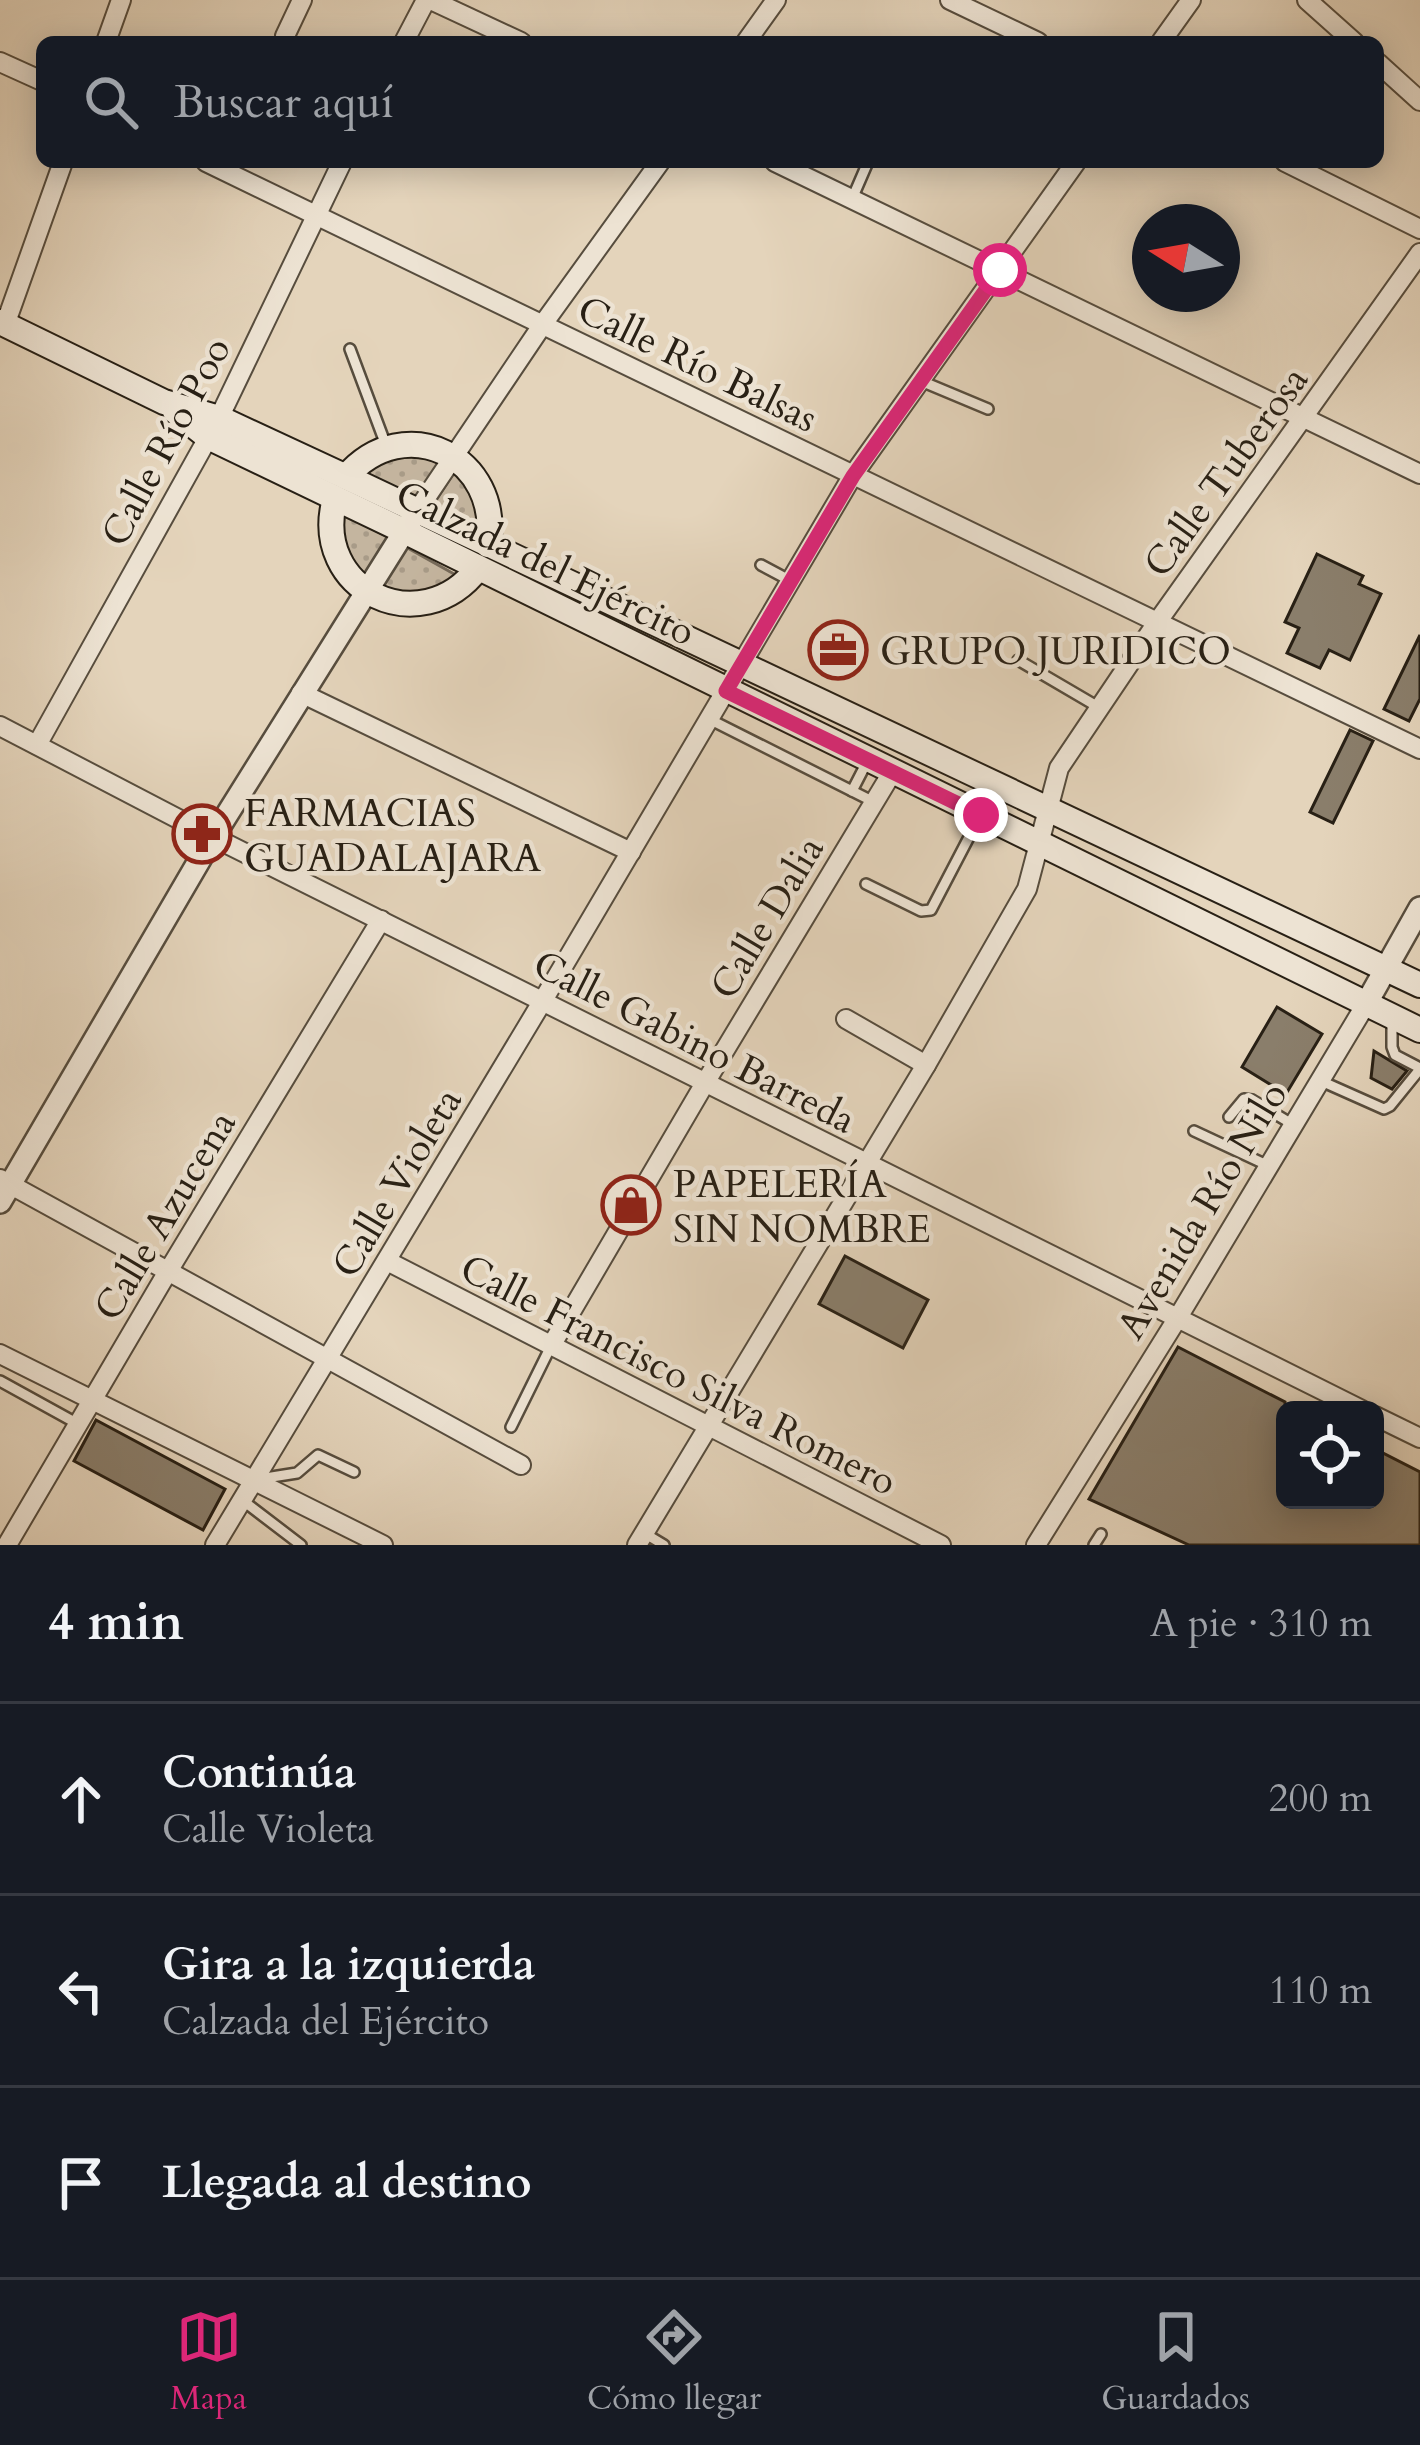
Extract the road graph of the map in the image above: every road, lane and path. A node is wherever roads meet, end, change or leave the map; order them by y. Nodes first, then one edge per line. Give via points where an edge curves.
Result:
1 (121, 0) edge
2 (302, 0) edge
3 (429, 0) edge
4 (776, 0) edge
5 (950, 0) edge
6 (1191, 0) edge
7 (1307, 0) edge
8 (108, 36) edge
9 (285, 36) dead end
10 (408, 36) edge
11 (508, 36) edge
12 (750, 36) edge
13 (1025, 36) edge
14 (1165, 36) edge
15 (1347, 36) edge
16 (0, 62) edge
17 (1384, 68) edge
18 (36, 78) edge
19 (1420, 101) edge
20 (61, 168) edge
21 (218, 168) edge
22 (338, 168) edge
23 (655, 168) edge
24 (787, 168) edge
25 (865, 168) edge
26 (1072, 168) edge
27 (1297, 168) edge
28 (852, 199) junction
29 (314, 216) junction
30 (1420, 229) edge
31 (1420, 254) edge
32 (1000, 270) junction
33 (543, 324) junction
34 (2, 330) edge
35 (350, 349) dead end
36 (921, 380) junction
37 (988, 409) dead end
38 (1304, 417) junction
39 (213, 428) junction
40 (387, 448) junction
41 (453, 457) junction
42 (1420, 474) edge
43 (853, 476) junction
44 (341, 488) junction
45 (410, 521) junction
46 (483, 556) junction
47 (761, 566) dead end
48 (791, 580) junction
49 (366, 591) junction
50 (1158, 621) junction
51 (1018, 660) dead end
52 (742, 663) junction
53 (726, 691) junction
54 (301, 694) junction
55 (1100, 708) junction
56 (709, 719) junction
57 (750, 722) junction
58 (0, 727) edge
59 (37, 746) junction
60 (1420, 748) edge
61 (868, 760) junction
62 (893, 772) junction
63 (852, 791) junction
64 (874, 802) junction
65 (1047, 810) junction
66 (981, 815) junction
67 (213, 837) junction
68 (1040, 845) junction
69 (631, 852) junction
70 (866, 884) dead end
71 (1420, 908) edge
72 (381, 920) junction
73 (1385, 968) junction
74 (1420, 985) edge
75 (542, 1002) junction
76 (1366, 1004) junction
77 (1391, 1016) junction
78 (846, 1019) dead end
79 (1420, 1030) edge
80 (926, 1065) junction
81 (1420, 1069) edge
82 (1321, 1081) junction
83 (705, 1083) junction
84 (1229, 1117) dead end
85 (1294, 1125) junction
86 (1195, 1131) dead end
87 (866, 1164) junction
88 (1269, 1166) junction
89 (3, 1189) edge
90 (387, 1261) junction
91 (167, 1273) junction
92 (1178, 1319) junction
93 (551, 1346) junction
94 (0, 1354) edge
95 (327, 1360) junction
96 (44, 1375) junction
97 (0, 1381) edge
98 (93, 1398) junction
99 (33, 1399) junction
100 (1344, 1401) edge
101 (1384, 1420) edge
102 (78, 1424) junction
103 (511, 1426) dead end
104 (710, 1426) junction
105 (1420, 1438) edge
106 (521, 1465) dead end
107 (354, 1472) dead end
108 (254, 1480) junction
109 (242, 1500) junction
110 (640, 1539) edge
111 (7, 1545) edge
112 (214, 1545) edge
113 (301, 1545) edge
114 (383, 1545) edge
115 (664, 1545) edge
116 (940, 1545) edge
117 (1036, 1545) edge

1 - 8 street
2 - 9 street
3 - 10 street
3 - 11 street
4 - 12 street
5 - 13 street
6 - 14 street
7 - 15 street
16 - 18 street
17 - 19 street
20 - 34 street
21 - 29 street, Calle Río Balsas
22 - 29 street, Calle Río Poo
23 - 33 street
24 - 28 street
25 - 28 lane
26 - 32 street, Calle Violeta
27 - 30 street
28 - 32 street
29 - 33 street, Calle Río Balsas
29 - 39 street, Calle Río Poo
31 - 38 street, Calle Tuberosa
32 - 36 street, Calle Violeta
32 - 38 street
33 - 41 street
33 - 43 street, Calle Río Balsas
34 - 39 main road, Calzada del Ejército
35 - 40 lane
36 - 37 lane
36 - 43 street, Calle Violeta
38 - 42 street
38 - 50 street, Calle Tuberosa
39 - 44 main road, Calzada del Ejército
39 - 59 street, Calle Río Poo
40 - 41 main road via 428,446
40 - 44 main road
41 - 45 street
41 - 46 main road via 487,499
43 - 48 street, Calle Violeta
43 - 50 street, Calle Río Balsas
44 - 45 main road, Calzada del Ejército
44 - 49 main road via 331,530 335,552
45 - 46 main road, Calzada del Ejército
45 - 49 street
46 - 49 main road via 469,580 429,603 387,602
46 - 52 main road, Calzada del Ejército
46 - 53 main road, Calzada del Ejército
47 - 48 lane
48 - 52 street, Calle Violeta
49 - 54 street
50 - 55 street, Calle Tuberosa
50 - 60 street, Calle Río Balsas
51 - 55 lane
52 - 53 street, Calle Violeta
52 - 65 main road, Calzada del Ejército
53 - 56 street, Calle Violeta
53 - 57 main road, Calzada del Ejército
54 - 67 street
54 - 69 street
55 - 65 street, Calle Tuberosa via 1059,767
56 - 57 lane
56 - 69 street, Calle Violeta
57 - 61 main road, Calzada del Ejército
57 - 63 lane
58 - 59 street, Calle Gabino Barreda
59 - 67 street, Calle Gabino Barreda
61 - 62 main road, Calzada del Ejército
61 - 63 lane
62 - 64 street, Calle Dalia
62 - 66 main road, Calzada del Ejército
63 - 64 lane
64 - 83 street, Calle Dalia
65 - 68 street, Calle Tuberosa
65 - 73 main road, Calzada del Ejército
66 - 68 main road, Calzada del Ejército
66 - 70 lane via 931,910
67 - 72 street, Calle Gabino Barreda
67 - 89 street
68 - 76 main road, Calzada del Ejército
68 - 80 street, Calle Tuberosa via 1027,889
69 - 75 street, Calle Violeta
71 - 73 street, Avenida Río Nilo
72 - 75 street, Calle Gabino Barreda
72 - 91 street, Calle Azucena
73 - 74 main road, Calzada del Ejército
73 - 76 street, Avenida Río Nilo
75 - 83 street, Calle Gabino Barreda
75 - 90 street, Calle Violeta
76 - 77 main road, Calzada del Ejército
76 - 82 street, Avenida Río Nilo
77 - 79 main road, Calzada del Ejército
77 - 81 lane via 1395,1055
78 - 80 street
80 - 87 street, Calle Tuberosa
81 - 82 lane via 1384,1108
82 - 85 street, Avenida Río Nilo
83 - 87 street, Calle Gabino Barreda
83 - 93 street, Calle Dalia
84 - 85 lane via 1240,1101 1252,1100
85 - 88 street, Avenida Río Nilo
86 - 88 lane
87 - 92 street, Calle Gabino Barreda
87 - 104 street, Calle Tuberosa
88 - 92 street, Avenida Río Nilo
89 - 91 street
90 - 93 street, Calle Francisco Silva Romero
90 - 95 street, Calle Violeta
91 - 95 street
91 - 98 street, Calle Azucena
92 - 100 street, Calle Gabino Barreda
92 - 117 street, Avenida Río Nilo
93 - 103 lane
93 - 104 street, Calle Francisco Silva Romero
94 - 96 street
95 - 106 street
95 - 108 street, Calle Violeta
96 - 98 street
96 - 99 lane
97 - 99 lane
98 - 102 street, Calle Azucena
98 - 108 street
99 - 102 lane
101 - 105 street
102 - 111 street, Calle Azucena
104 - 110 street, Calle Tuberosa
104 - 116 street, Calle Francisco Silva Romero
107 - 108 lane via 318,1455 297,1473
108 - 109 street, Calle Violeta
108 - 114 street
109 - 112 street, Calle Violeta
109 - 113 lane
110 - 115 lane

